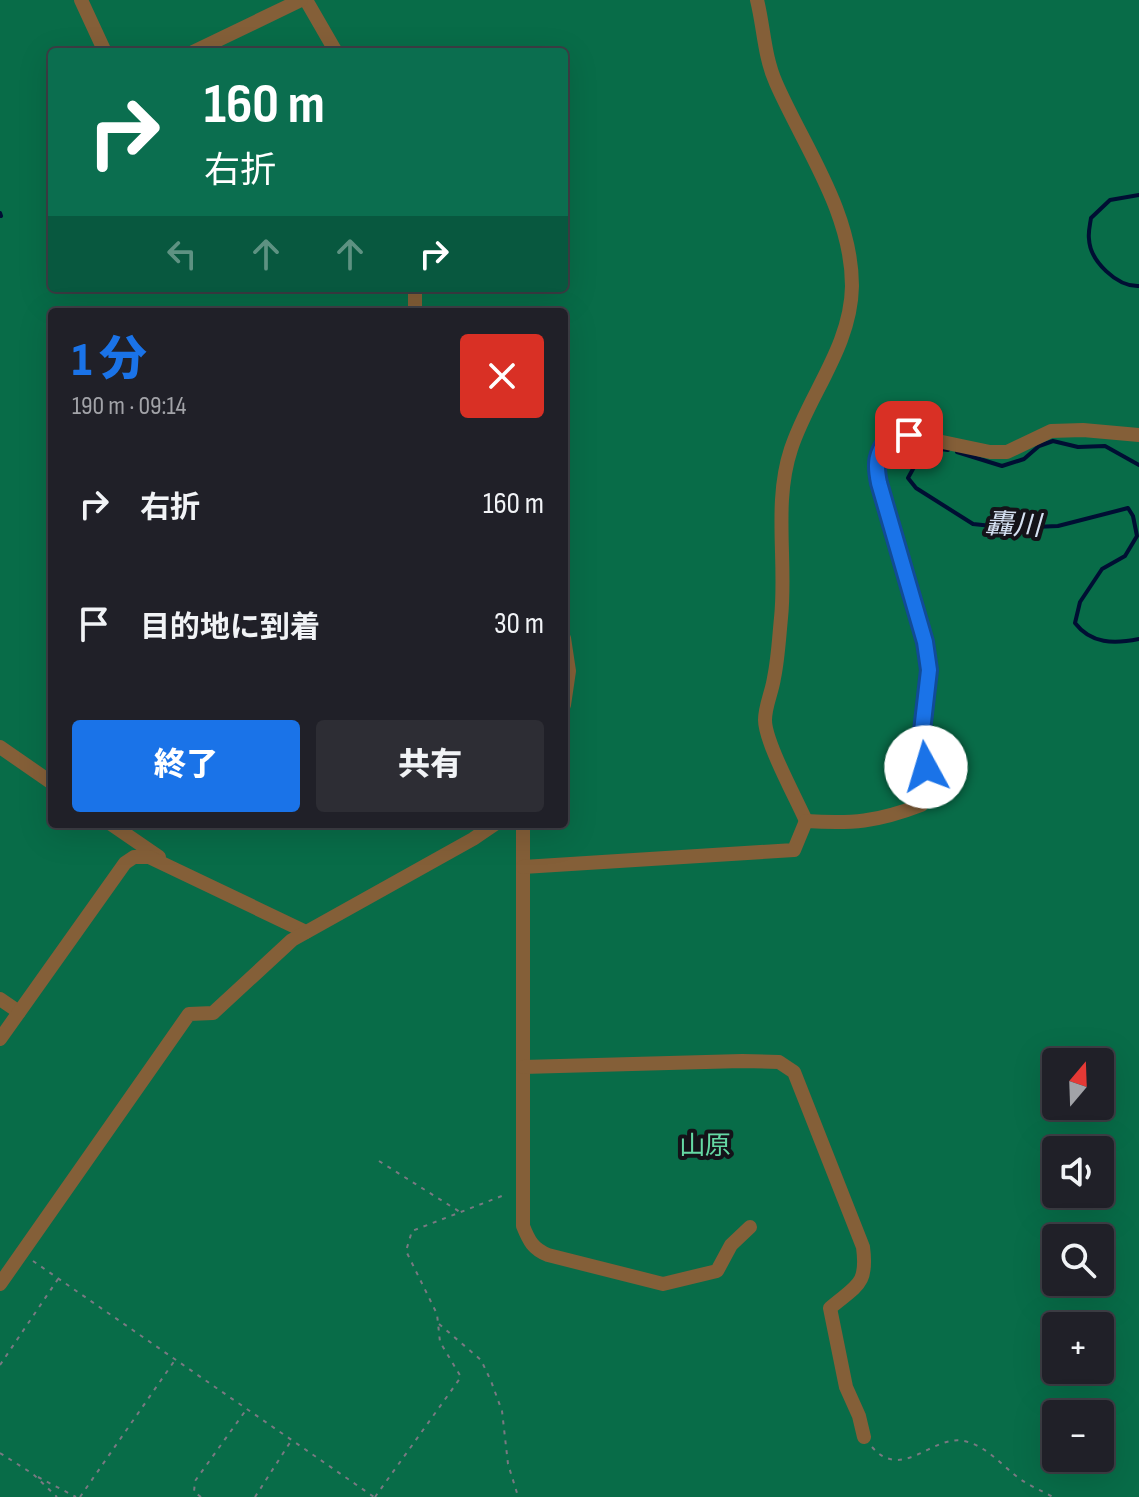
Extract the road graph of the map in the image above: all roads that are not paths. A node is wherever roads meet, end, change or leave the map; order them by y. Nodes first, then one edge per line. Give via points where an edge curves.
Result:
1 (81, 0) edge
2 (303, 0) edge
3 (757, 0) edge
4 (103, 48) edge
5 (201, 48) edge
6 (333, 48) edge
7 (1139, 435) edge
8 (0, 747) edge
9 (48, 780) edge
10 (806, 821) junction
11 (117, 828) edge
12 (489, 828) edge
13 (523, 828) edge
14 (523, 867) junction
15 (176, 869) junction
16 (306, 932) junction
17 (0, 999) edge
18 (19, 1012) junction
19 (0, 1039) edge
20 (523, 1067) junction
21 (750, 1227) dead end
22 (0, 1284) edge
23 (864, 1437) road end

1 - 4 street
2 - 5 street
2 - 6 street
3 - 10 street via 775,80 837,211 852,286 847,322 783,479 782,614 765,721
7 - 10 street via 1051,431 1007,452 909,435 888,438 875,463 929,670 921,805 853,824
8 - 9 street
10 - 14 street via 794,850
11 - 15 street
12 - 16 street
13 - 14 street
14 - 20 street
15 - 16 street
15 - 18 street via 149,857 125,863
16 - 22 street via 213,1013 189,1014
17 - 18 street
18 - 19 street
20 - 21 street via 523,1226 537,1251 663,1284 717,1271 731,1245
20 - 23 street via 779,1062 794,1072 863,1247 866,1269 861,1281 830,1308 846,1387

